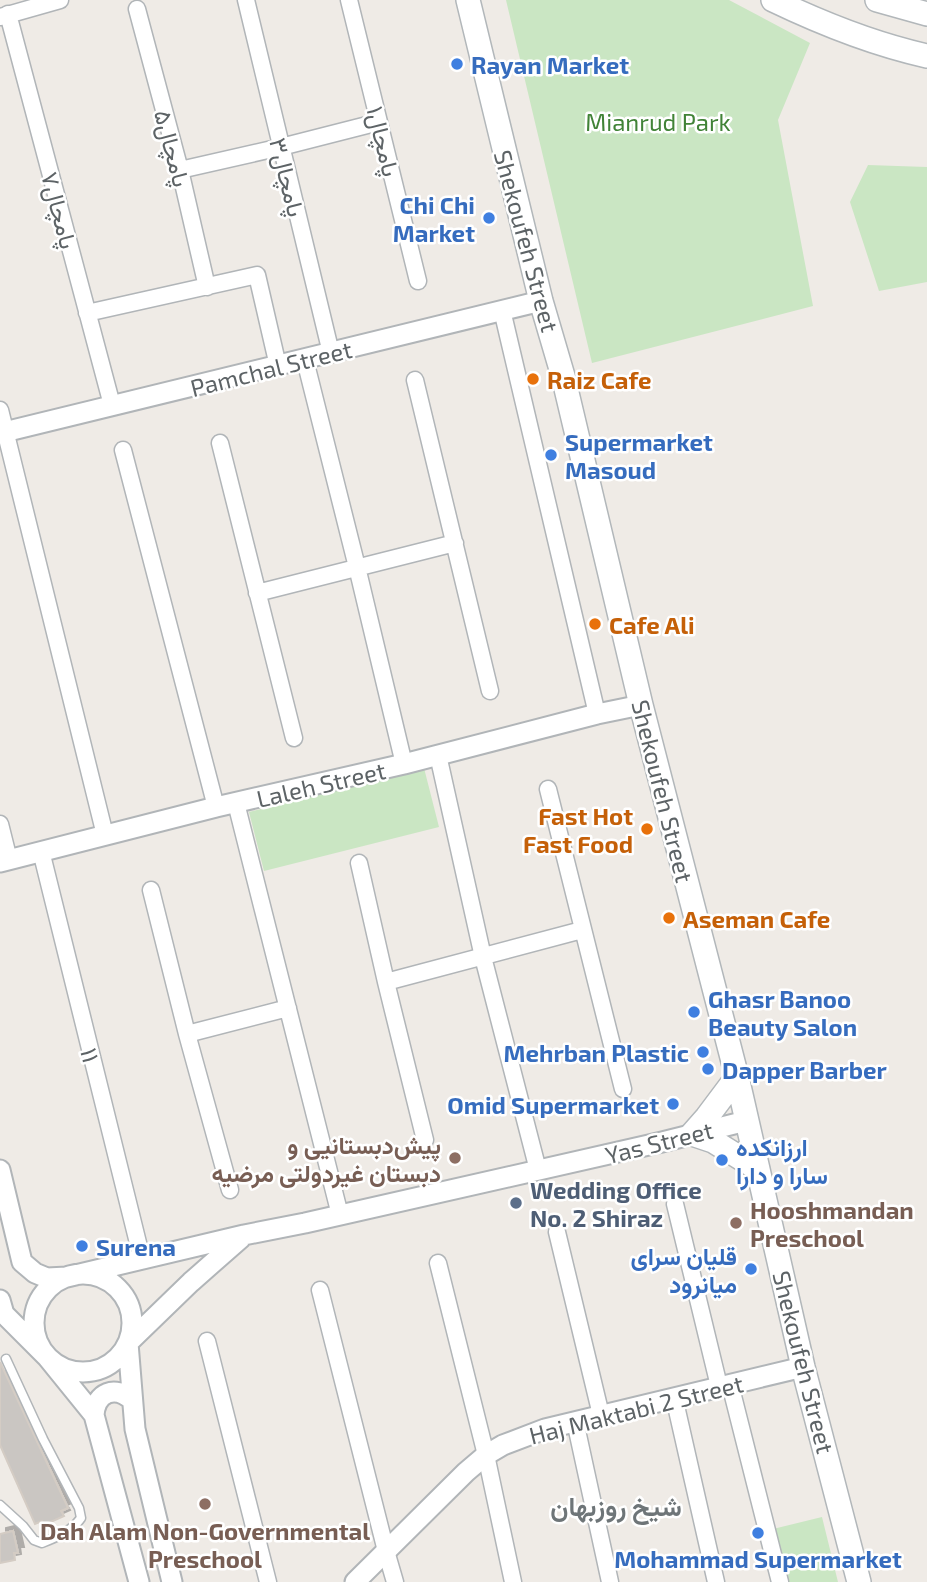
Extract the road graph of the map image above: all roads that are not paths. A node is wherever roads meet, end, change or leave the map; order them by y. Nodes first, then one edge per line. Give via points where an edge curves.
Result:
1 (60, 0) edge
2 (246, 0) edge
3 (349, 0) edge
4 (468, 0) edge
5 (773, 0) edge
6 (877, 0) edge
7 (137, 9) dead end
8 (927, 14) edge
9 (4, 15) edge
10 (927, 56) edge
11 (379, 122) junction
12 (281, 148) junction
13 (180, 170) junction
14 (418, 281) dead end
15 (207, 287) junction
16 (541, 302) junction
17 (502, 310) junction
18 (87, 313) junction
19 (331, 353) junction
20 (304, 360) junction
21 (278, 366) junction
22 (415, 380) dead end
23 (112, 405) junction
24 (0, 410) edge
25 (3, 433) edge
26 (220, 443) dead end
27 (123, 450) dead end
28 (455, 543) junction
29 (357, 567) junction
30 (257, 593) junction
31 (490, 691) dead end
32 (641, 705) junction
33 (597, 714) junction
34 (294, 738) dead end
35 (438, 755) junction
36 (404, 764) junction
37 (548, 789) dead end
38 (236, 803) junction
39 (216, 807) junction
40 (0, 824) edge
41 (104, 835) junction
42 (41, 851) junction
43 (4, 861) edge
44 (359, 863) dead end
45 (151, 890) dead end
46 (582, 930) junction
47 (483, 957) junction
48 (386, 982) junction
49 (288, 1008) junction
50 (187, 1034) junction
51 (737, 1077) junction
52 (622, 1089) dead end
53 (746, 1121) junction
54 (692, 1134) junction
55 (425, 1140) dead end
56 (758, 1169) junction
57 (0, 1170) edge
58 (538, 1170) junction
59 (230, 1190) dead end
60 (675, 1204) dead end
61 (340, 1214) junction
62 (557, 1232) dead end
63 (244, 1235) junction
64 (142, 1259) junction
65 (438, 1263) dead end
66 (67, 1277) junction
67 (320, 1290) dead end
68 (0, 1300) edge
69 (207, 1341) dead end
70 (128, 1343) junction
71 (47, 1357) junction
72 (6, 1359) dead end
73 (803, 1367) junction
74 (724, 1385) junction
75 (674, 1397) junction
76 (132, 1401) junction
77 (94, 1415) junction
78 (601, 1415) junction
79 (575, 1421) junction
80 (486, 1455) junction
81 (0, 1505) edge
82 (386, 1551) junction
83 (139, 1582) edge
84 (172, 1582) edge
85 (268, 1582) edge
86 (355, 1582) edge
87 (395, 1582) edge
88 (513, 1582) edge
89 (610, 1582) edge
90 (716, 1582) edge
91 (780, 1582) edge
92 (859, 1582) edge

1 - 9 street
2 - 12 street, پامچال۳
3 - 11 street, پامچال۱
4 - 16 main road, Shekoufeh Street
5 - 10 main road via 872,41
6 - 8 main road
7 - 13 street, پامچال۵
9 - 18 street, پامچال۷
11 - 12 street
11 - 14 street, پامچال۱
12 - 13 street
12 - 19 street, پامچال۳
13 - 15 street, پامچال۵
15 - 18 street
15 - 21 street via 257,275
16 - 17 street, Pamchal Street
16 - 32 main road, Shekoufeh Street via 563,376
17 - 19 street, Pamchal Street
17 - 33 street
18 - 23 street, پامچال۷
19 - 20 street, Pamchal Street
20 - 21 street, Pamchal Street
20 - 29 street
21 - 23 street, Pamchal Street
22 - 28 street
23 - 25 street, Pamchal Street
24 - 25 street
25 - 41 street
26 - 30 street
27 - 39 street
28 - 29 street
28 - 31 street
29 - 30 street
29 - 36 street
30 - 34 street
32 - 33 street, Laleh Street
32 - 51 main road, Shekoufeh Street
33 - 35 street, Laleh Street
35 - 36 street, Laleh Street
35 - 47 street
36 - 38 street, Laleh Street
37 - 46 street
38 - 39 street, Laleh Street
38 - 49 street
39 - 41 street, Laleh Street
40 - 43 street
41 - 42 street, Laleh Street
42 - 43 street, Laleh Street
42 - 64 street, ۱۱
44 - 48 street
45 - 50 street
46 - 47 street
46 - 52 street
47 - 48 street
47 - 58 street
48 - 55 street
49 - 50 street
49 - 61 street
50 - 59 street
51 - 53 main road, Shekoufeh Street
51 - 54 main road
53 - 54 street, Yas Street
53 - 56 main road, Shekoufeh Street
54 - 56 main road via 713,1141
54 - 58 street, Yas Street
56 - 73 main road, Shekoufeh Street
57 - 66 street via 22,1262 47,1278
58 - 61 street, Yas Street
60 - 74 street
61 - 63 street, Yas Street
62 - 78 street
63 - 64 street, Yas Street
63 - 70 street, Yas Street
64 - 66 street, Yas Street
65 - 80 street
66 - 70 street via 83,1274 113,1284 131,1311
66 - 71 street via 47,1290 35,1311 34,1328
67 - 82 street
68 - 71 street via 4,1314
69 - 85 street
70 - 71 street via 120,1357 92,1372 60,1367
70 - 76 street
71 - 77 street
72 - 81 lane via 81,1518 42,1543
73 - 74 street, Haj Maktabi 2 Street
73 - 92 main road, Shekoufeh Street
74 - 75 street, Haj Maktabi 2 Street
74 - 91 street
75 - 78 street, Haj Maktabi 2 Street
75 - 90 street
76 - 77 street via 125,1394 107,1393 95,1406
76 - 84 street
77 - 83 street
78 - 79 street, Haj Maktabi 2 Street
79 - 80 street, Haj Maktabi 2 Street
79 - 89 street
80 - 82 street, Haj Maktabi 2 Street
80 - 88 street
82 - 86 street, Haj Maktabi 2 Street
82 - 87 street

